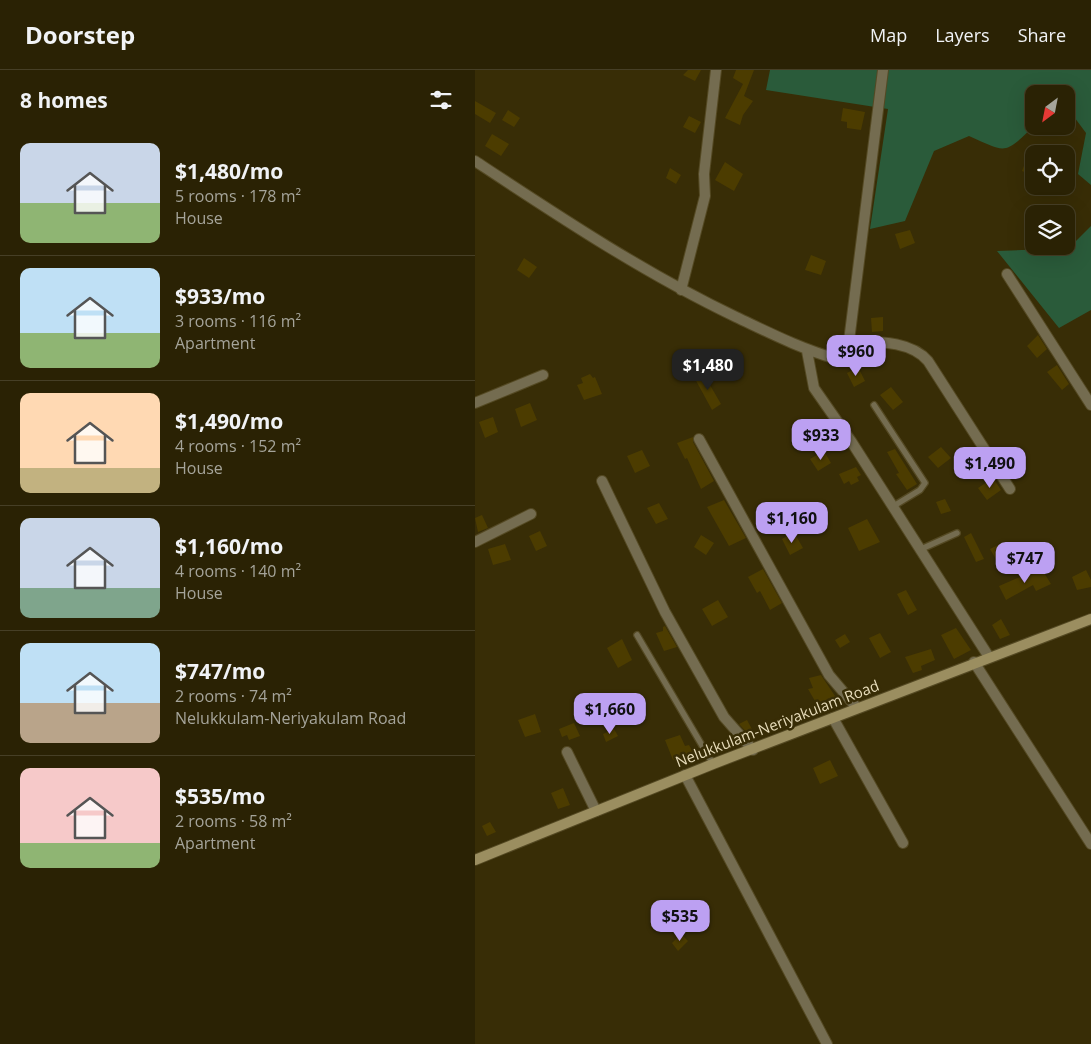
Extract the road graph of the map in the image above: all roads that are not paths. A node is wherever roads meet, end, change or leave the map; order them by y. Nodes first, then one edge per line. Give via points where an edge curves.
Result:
1 (716, 70) edge
2 (883, 70) edge
3 (475, 161) edge
4 (1007, 274) dead end
5 (681, 290) junction
6 (849, 341) junction
7 (807, 351) junction
8 (543, 375) dead end
9 (475, 402) edge
10 (874, 405) dead end
11 (1091, 406) edge
12 (699, 439) dead end
13 (601, 481) dead end
14 (1010, 489) dead end
15 (892, 507) junction
16 (531, 514) dead end
17 (957, 533) dead end
18 (475, 542) edge
19 (919, 550) junction
20 (1091, 619) edge
21 (637, 635) dead end
22 (989, 656) junction
23 (974, 662) junction
24 (857, 708) junction
25 (833, 718) junction
26 (753, 750) junction
27 (567, 752) dead end
28 (713, 764) junction
29 (685, 775) junction
30 (596, 811) junction
31 (903, 843) dead end
32 (1091, 844) edge
33 (476, 856) edge
34 (827, 1044) edge

1 - 5 street via 704,174 705,196
2 - 6 street
3 - 5 street via 567,222
4 - 11 street
5 - 7 street
6 - 7 street via 846,352 837,359
6 - 14 street via 876,342 921,352
7 - 15 street via 814,388
8 - 9 street
10 - 15 lane via 925,483 920,490
12 - 24 street via 829,675
13 - 26 street via 665,612 719,708
15 - 19 street
16 - 18 street
17 - 19 lane
19 - 22 street
20 - 22 main road, Nelukkulam-Neriyakulam Road
21 - 28 lane
22 - 23 main road, Nelukkulam-Neriyakulam Road
23 - 24 main road, Nelukkulam-Neriyakulam Road
23 - 32 street
24 - 25 main road, Nelukkulam-Neriyakulam Road
25 - 26 main road, Nelukkulam-Neriyakulam Road
25 - 31 street
26 - 28 main road, Nelukkulam-Neriyakulam Road
27 - 30 street
28 - 29 main road, Nelukkulam-Neriyakulam Road
29 - 30 main road, Nelukkulam-Neriyakulam Road
29 - 34 street
30 - 33 main road, Nelukkulam-Neriyakulam Road

